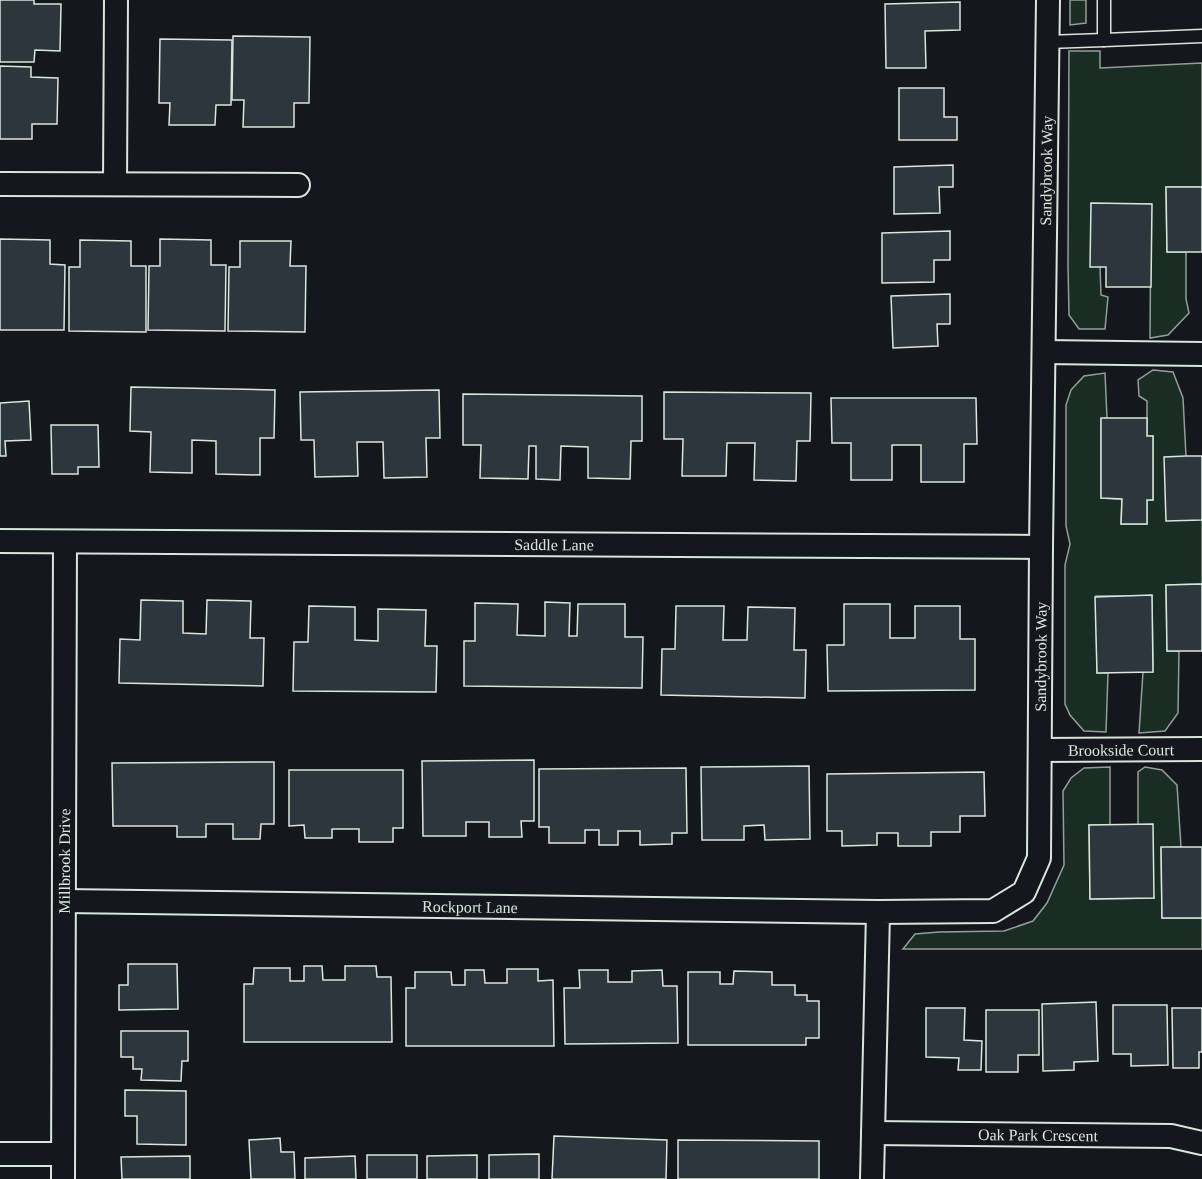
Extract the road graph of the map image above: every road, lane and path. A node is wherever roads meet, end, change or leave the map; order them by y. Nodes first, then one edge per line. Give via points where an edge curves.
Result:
1 (116, 0) edge
2 (1048, 0) edge
3 (1104, 0) edge
4 (1202, 36) edge
5 (1104, 40) junction
6 (1047, 42) junction
7 (0, 184) edge
8 (115, 184) junction
9 (298, 185) dead end
10 (1044, 352) junction
11 (1202, 354) edge
12 (0, 541) edge
13 (65, 542) junction
14 (1041, 547) junction
15 (1202, 749) edge
16 (1040, 750) junction
17 (64, 901) junction
18 (878, 912) junction
19 (873, 1133) junction
20 (1202, 1143) edge
21 (0, 1154) edge
22 (63, 1155) junction
23 (63, 1179) edge
24 (872, 1179) edge

1 - 8 street
2 - 6 street, Sandybrook Way
3 - 5 lane
4 - 5 lane
5 - 6 lane
6 - 10 street, Sandybrook Way
7 - 8 street
8 - 9 street
10 - 11 street
10 - 14 street, Sandybrook Way
12 - 13 street, Saddle Lane
13 - 14 street, Saddle Lane
13 - 17 street, Millbrook Drive
14 - 16 street, Sandybrook Way
15 - 16 street, Brookside Court
16 - 18 street, Sandybrook Way via 1039,858 1024,892 993,911
17 - 18 street, Rockport Lane
17 - 22 street, Millbrook Drive
18 - 19 street
19 - 20 street, Oak Park Crescent via 1171,1136
19 - 24 street
21 - 22 street
22 - 23 street, Millbrook Drive

